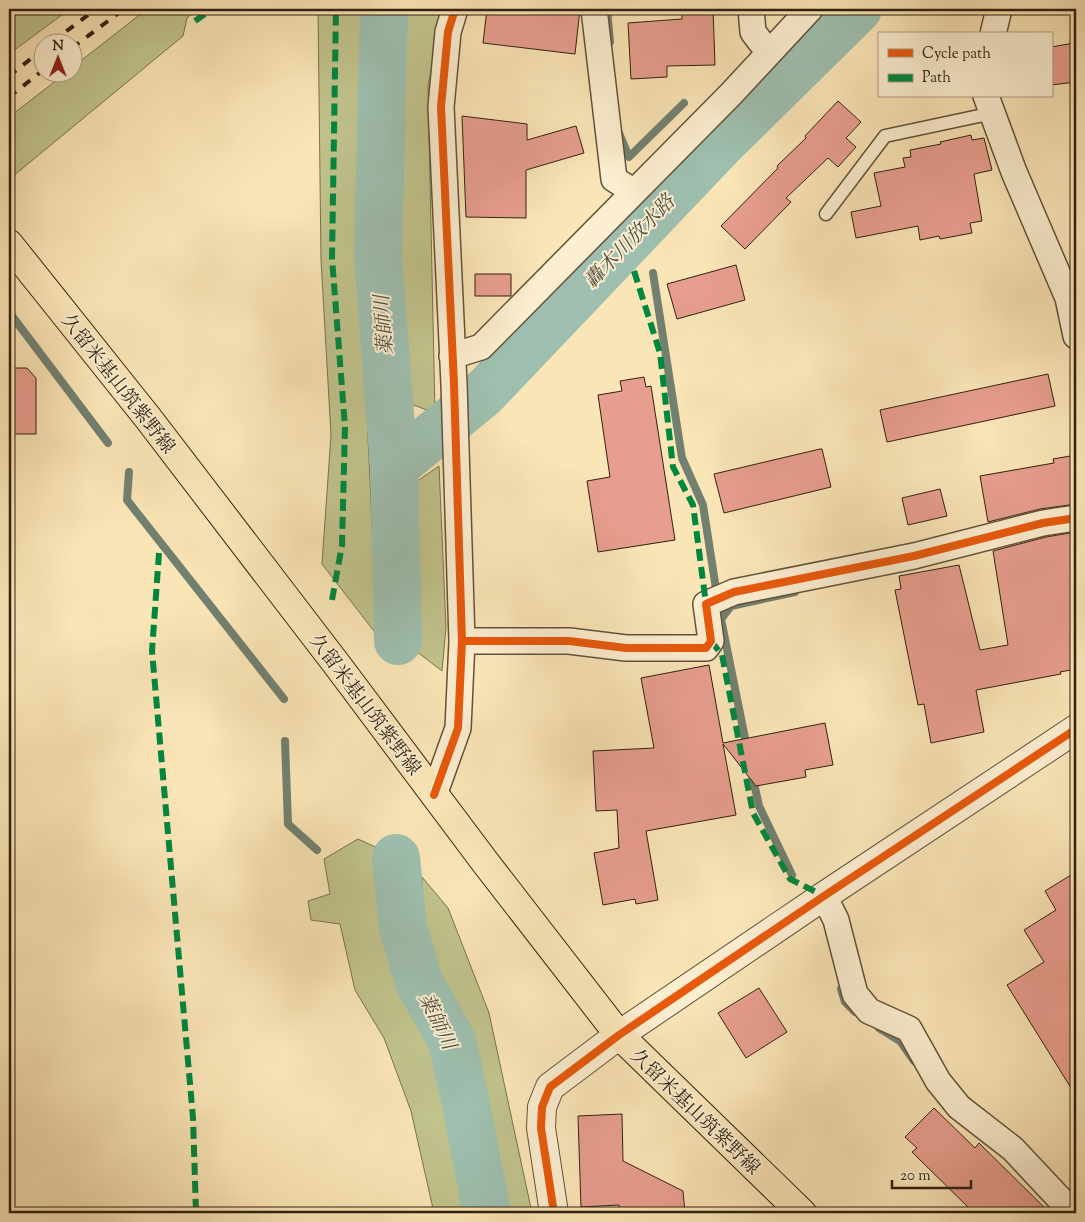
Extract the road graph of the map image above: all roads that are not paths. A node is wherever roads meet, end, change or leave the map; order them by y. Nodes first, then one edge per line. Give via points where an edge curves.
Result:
1 (455, 9) edge
2 (594, 9) edge
3 (752, 9) edge
4 (810, 9) edge
5 (999, 9) edge
6 (993, 32) edge
7 (769, 53) junction
8 (989, 105) edge
9 (634, 192) junction
10 (826, 214) dead end
11 (9, 244) edge
12 (1072, 297) edge
13 (1076, 336) edge
14 (452, 356) junction
15 (1076, 518) edge
16 (462, 641) junction
17 (1076, 729) edge
18 (434, 795) junction
19 (824, 896) junction
20 (619, 1035) junction
21 (554, 1213) edge
22 (802, 1213) edge
23 (1073, 1213) edge

1 - 14 street via 448,32 441,107
2 - 9 street via 614,178
3 - 7 street via 753,32
4 - 7 street
5 - 6 street
7 - 9 street
8 - 10 lane via 885,136
8 - 12 street via 1014,172
9 - 14 street via 481,347
11 - 18 main road, 久留米基山筑紫野線 via 154,426
12 - 13 street
14 - 16 street
15 - 16 street via 1043,523 914,556 734,592 706,604 711,642 706,648 626,648 569,641
16 - 18 street via 458,728
17 - 19 street
18 - 20 main road, 久留米基山筑紫野線
19 - 20 street
19 - 23 street via 836,920 855,994 868,1011 909,1029 938,1082 959,1107 1013,1149
20 - 21 street via 550,1087 542,1107 541,1128
20 - 22 main road, 久留米基山筑紫野線

